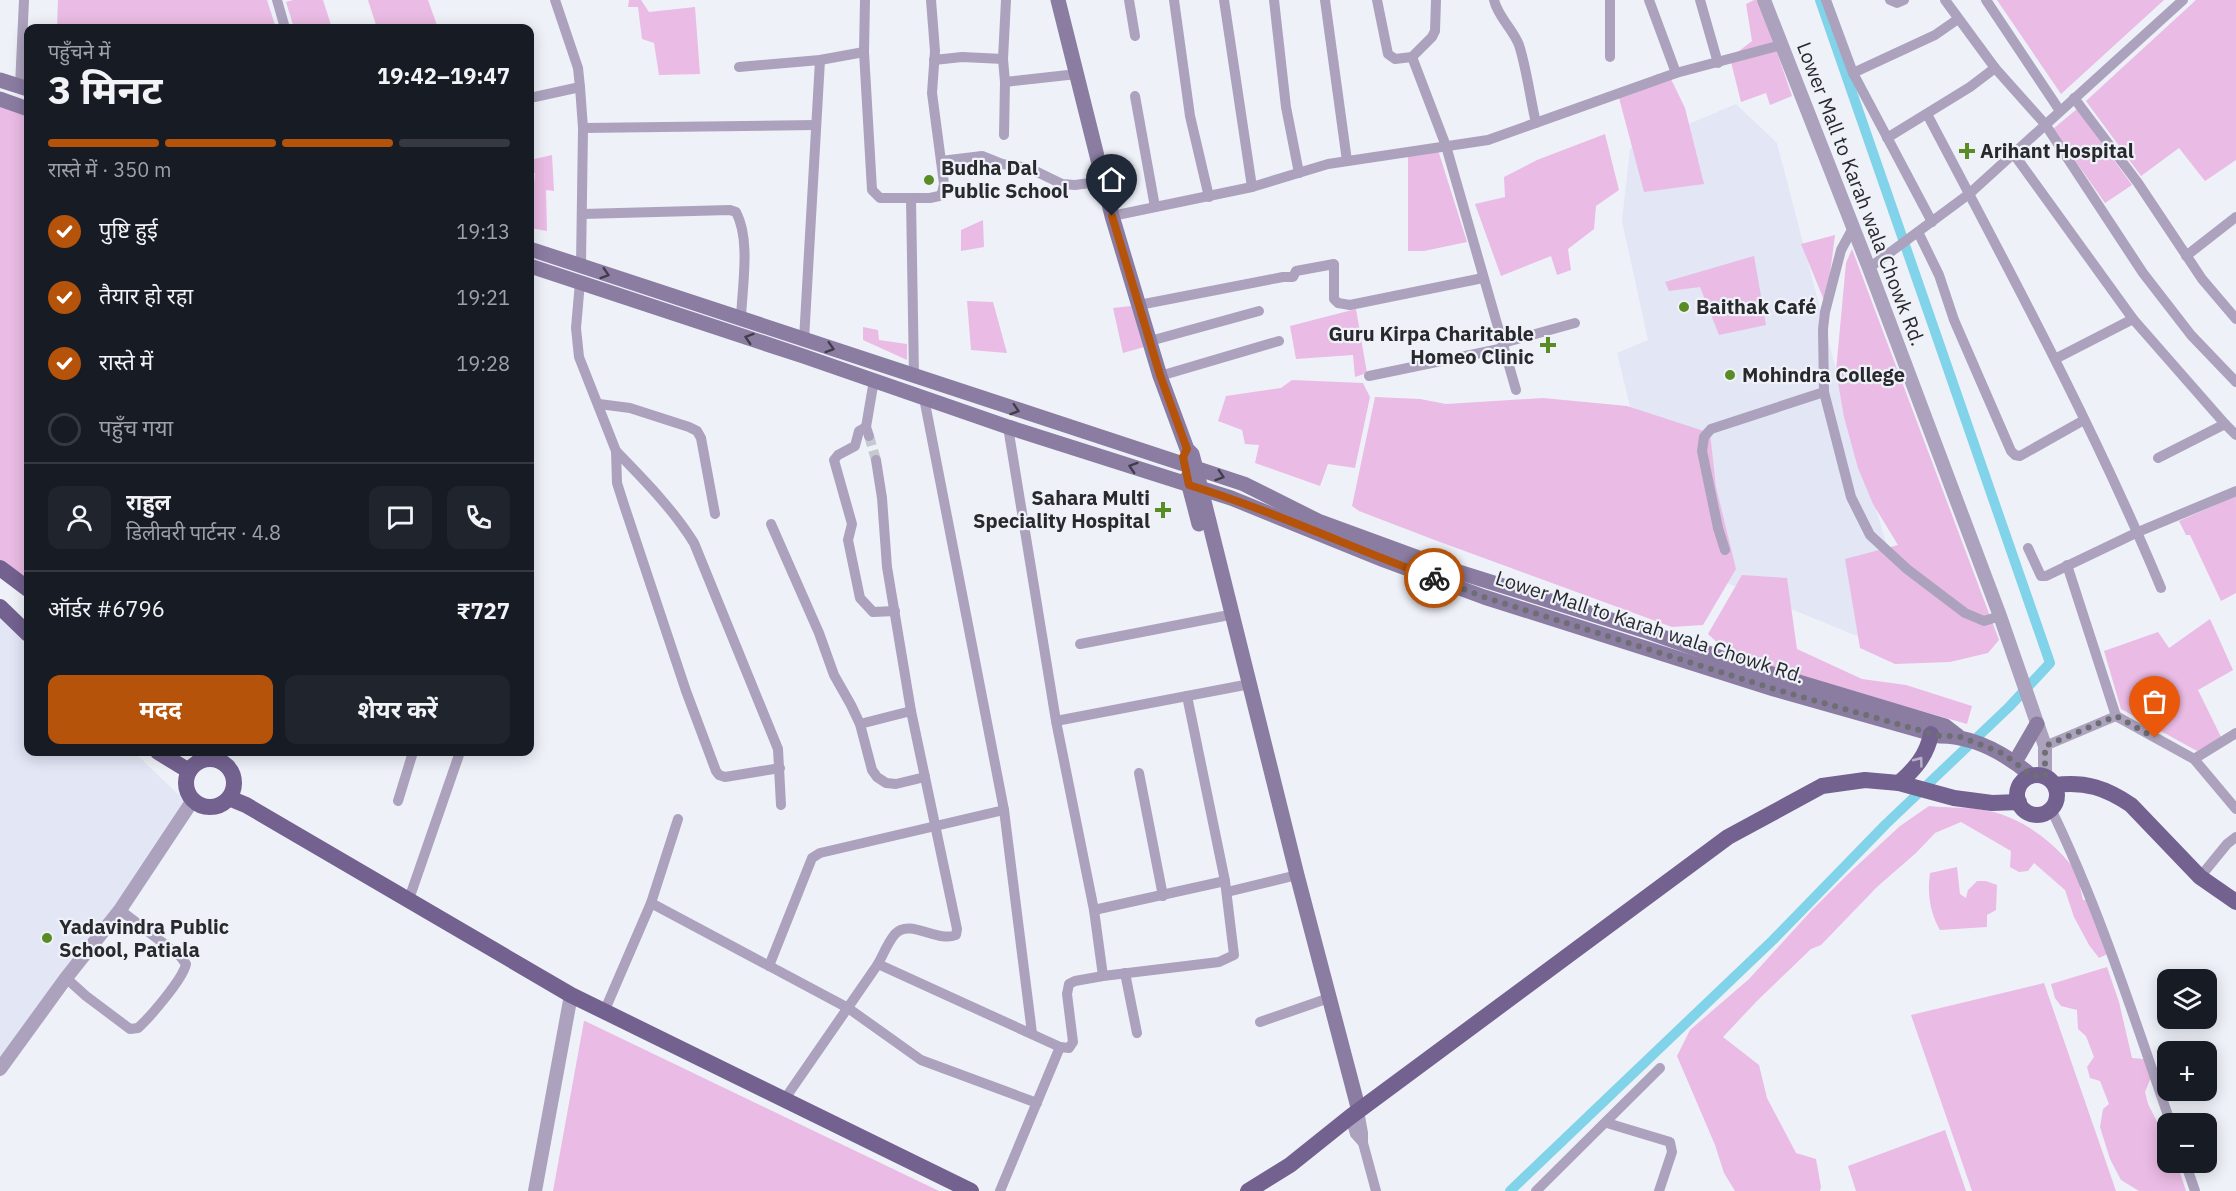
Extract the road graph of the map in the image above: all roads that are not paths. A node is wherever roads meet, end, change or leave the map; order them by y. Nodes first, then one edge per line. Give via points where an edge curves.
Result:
1 (24, 0) edge
2 (277, 0) edge
3 (555, 0) edge
4 (865, 0) edge
5 (931, 0) edge
6 (1006, 0) edge
7 (1058, 0) edge
8 (1129, 0) edge
9 (1174, 0) edge
10 (1224, 0) edge
11 (1274, 0) edge
12 (1325, 0) edge
13 (1377, 0) edge
14 (1436, 0) edge
15 (1494, 0) edge
16 (1610, 0) edge
17 (1649, 0) edge
18 (1700, 0) edge
19 (1764, 0) edge
20 (1826, 0) edge
21 (1890, 0) edge
22 (1904, 0) edge
23 (1945, 0) edge
24 (1986, 0) edge
25 (2182, 0) edge
26 (1958, 19) junction
27 (284, 24) edge
28 (1135, 36) dead end
29 (1781, 45) junction
30 (864, 52) junction
31 (1412, 57) junction
32 (1610, 57) dead end
33 (1003, 59) junction
34 (820, 60) junction
35 (934, 60) junction
36 (1718, 63) junction
37 (739, 67) dead end
38 (1995, 68) junction
39 (1676, 73) junction
40 (1853, 73) junction
41 (1077, 74) junction
42 (0, 80) edge
43 (1005, 82) junction
44 (580, 87) junction
45 (24, 88) edge
46 (1136, 96) dead end
47 (534, 97) edge
48 (2074, 98) junction
49 (0, 99) edge
50 (24, 108) edge
51 (2060, 111) junction
52 (1927, 114) junction
53 (1536, 123) junction
54 (2045, 124) junction
55 (815, 125) junction
56 (583, 128) junction
57 (1004, 135) dead end
58 (1887, 138) junction
59 (1446, 146) junction
60 (2013, 153) junction
61 (941, 160) junction
62 (1347, 161) junction
63 (1299, 173) junction
64 (1104, 181) junction
65 (1252, 187) junction
66 (1969, 194) junction
67 (1209, 197) junction
68 (911, 199) junction
69 (1155, 207) junction
70 (582, 214) junction
71 (1112, 216) junction
72 (2236, 217) edge
73 (1932, 222) junction
74 (1853, 228) junction
75 (1913, 236) junction
76 (534, 250) edge
77 (2186, 256) junction
78 (581, 265) junction
79 (534, 267) edge
80 (1869, 268) junction
81 (1483, 278) junction
82 (580, 282) junction
83 (1139, 305) junction
84 (1259, 311) dead end
85 (2235, 316) edge
86 (741, 319) junction
87 (2133, 319) junction
88 (1575, 323) dead end
89 (804, 340) junction
90 (1150, 341) junction
91 (1280, 341) dead end
92 (1504, 345) junction
93 (2055, 359) junction
94 (1160, 375) junction
95 (1369, 375) dead end
96 (914, 376) junction
97 (874, 380) junction
98 (2236, 382) edge
99 (1516, 390) dead end
100 (959, 391) junction
101 (1824, 392) junction
102 (924, 398) junction
103 (599, 404) junction
104 (955, 408) junction
105 (2084, 420) junction
106 (2225, 423) junction
107 (1008, 427) junction
108 (2236, 435) edge
109 (616, 451) junction
110 (2158, 458) dead end
111 (876, 460) tunnel mouth
112 (1189, 461) junction
113 (1195, 487) junction
114 (2236, 491) edge
115 (714, 514) dead end
116 (771, 524) dead end
117 (2138, 532) junction
118 (2028, 548) dead end
119 (1725, 550) dead end
120 (2067, 566) junction
121 (0, 568) edge
122 (1452, 578) junction
123 (24, 586) edge
124 (2161, 588) dead end
125 (0, 608) edge
126 (895, 610) junction
127 (1224, 616) junction
128 (2000, 616) junction
129 (24, 630) edge
130 (1080, 644) dead end
131 (1246, 685) junction
132 (1187, 696) junction
133 (911, 711) junction
134 (2116, 716) junction
135 (1056, 722) junction
136 (860, 724) junction
137 (2037, 724) junction
138 (2236, 733) edge
139 (1931, 734) junction
140 (1960, 737) junction
141 (2045, 746) junction
142 (165, 756) edge
143 (213, 756) edge
144 (217, 756) edge
145 (412, 756) edge
146 (459, 756) edge
147 (2194, 759) junction
148 (2015, 762) junction
149 (780, 768) junction
150 (189, 771) junction
151 (1138, 773) dead end
152 (925, 777) junction
153 (2044, 779) junction
154 (1903, 784) junction
155 (229, 798) junction
156 (193, 800) junction
157 (398, 801) dead end
158 (2019, 802) junction
159 (781, 805) dead end
160 (2051, 809) junction
161 (2236, 809) edge
162 (1004, 810) junction
163 (678, 819) dead end
164 (934, 825) junction
165 (2236, 837) edge
166 (1293, 876) junction
167 (2200, 877) junction
168 (1226, 886) junction
169 (1163, 897) junction
170 (408, 899) junction
171 (2236, 902) edge
172 (651, 903) junction
173 (120, 910) junction
174 (1094, 910) junction
175 (878, 964) junction
176 (769, 966) junction
177 (1125, 974) junction
178 (1103, 976) junction
179 (66, 978) junction
180 (571, 995) junction
181 (1325, 1000) junction
182 (848, 1008) junction
183 (604, 1011) junction
184 (1260, 1022) dead end
185 (1032, 1033) junction
186 (1137, 1033) dead end
187 (1060, 1047) junction
188 (1660, 1068) dead end
189 (0, 1069) edge
190 (784, 1100) junction
191 (1037, 1103) junction
192 (2167, 1113) edge
193 (1355, 1114) junction
194 (1607, 1123) junction
195 (2189, 1173) edge
196 (535, 1191) edge
197 (971, 1191) edge
198 (1000, 1191) edge
199 (1248, 1191) edge
200 (1376, 1191) edge
201 (1536, 1191) edge
202 (1659, 1191) edge
203 (2195, 1191) edge

1 - 45 street
2 - 27 street
3 - 44 street via 576,62
4 - 30 street
5 - 35 street
6 - 33 street
7 - 41 main road
8 - 28 street
9 - 67 street via 1190,116
10 - 65 street
11 - 63 street via 1286,107
12 - 62 street
13 - 31 street via 1388,54 1395,59
14 - 31 street via 1435,31
15 - 53 street via 1519,44
16 - 32 street
17 - 39 street
18 - 36 street
19 - 29 street, Lower Mall to Karah wala Chowk Rd.
20 - 40 street
21 - 22 street
23 - 26 street
24 - 51 street
25 - 48 street
26 - 38 street
26 - 40 street via 1935,35
29 - 36 street
29 - 74 street, Lower Mall to Karah wala Chowk Rd.
30 - 34 street
30 - 68 street via 872,190 880,198
31 - 59 street
33 - 35 street
33 - 43 street
34 - 37 street
34 - 55 street
35 - 61 street via 932,93
36 - 39 street
38 - 52 street
38 - 54 street
39 - 53 street
40 - 58 street
41 - 43 street
41 - 64 main road
42 - 45 main road
43 - 57 street
44 - 47 street
44 - 56 street
46 - 69 street
48 - 51 street
48 - 77 street via 2138,183
49 - 50 main road
51 - 54 street
52 - 58 street
52 - 66 street
53 - 59 street via 1488,140
54 - 60 street
54 - 98 street via 2143,273 2191,335
55 - 56 street
55 - 89 street
56 - 70 street
58 - 73 street
59 - 62 street
59 - 81 street
60 - 66 street
60 - 87 street
61 - 64 street via 988,157 1002,164 1029,168 1062,184
61 - 68 street via 942,193
62 - 63 street
63 - 65 street
64 - 71 main road
65 - 67 street
66 - 73 street
66 - 93 street
67 - 69 street
68 - 96 street
69 - 71 street
70 - 78 street
70 - 86 street via 736,212 742,223 744,245
71 - 83 main road
72 - 77 street
73 - 75 street
74 - 80 street, Lower Mall to Karah wala Chowk Rd.
74 - 101 street via 1842,250 1825,312
75 - 80 street
75 - 105 street via 1939,274 1954,320 2011,451 2020,456
76 - 78 main road
77 - 85 street
78 -> 86 main road
79 - 82 main road, Lower Mall to Karah wala Chowk Rd.
80 - 128 street, Lower Mall to Karah wala Chowk Rd.
81 - 83 street via 1342,305 1334,299 1334,264 1296,271 1293,277
81 - 92 street
97 -> 82 main road, Lower Mall to Karah wala Chowk Rd.
82 - 103 street via 576,340
83 - 90 main road
84 - 90 street
86 - 89 main road
87 - 93 street
87 - 106 street
88 - 92 street
89 -> 96 main road
90 - 94 main road
91 - 94 street
92 - 95 street
92 - 99 street
93 - 105 street
94 - 112 main road
96 - 100 main road
97 - 102 main road, Lower Mall to Karah wala Chowk Rd.
97 - 126 street via 868,431 859,431 855,446 834,460 852,524 848,540 860,598 873,612
100 - 104 main road
100 -> 112 main road
101 - 119 street via 1711,429 1704,437 1702,451
101 - 128 street via 1851,497 1870,535 1965,613 1984,621
102 - 104 main road, Lower Mall to Karah wala Chowk Rd.
102 - 162 street
103 - 109 street
103 - 115 street via 630,408 697,431
104 - 107 main road, Lower Mall to Karah wala Chowk Rd.
105 - 117 street
106 - 108 street
106 - 110 street
113 -> 107 main road, Lower Mall to Karah wala Chowk Rd.
107 - 135 street
109 - 149 street via 694,543 775,740
109 - 149 street via 617,483 716,771 725,777
111 - 126 street
112 - 113 main road
112 -> 122 main road
113 - 122 main road, Lower Mall to Karah wala Chowk Rd. via 1272,513 1384,560
113 - 127 main road
113 - 131 main road
114 - 117 street
116 - 136 street via 834,675
117 - 120 street
117 - 124 street
118 - 120 street via 2043,577
120 - 134 street
121 - 123 main road
122 - 139 main road, Lower Mall to Karah wala Chowk Rd. via 1484,597
122 - 140 main road via 1643,630 1739,664 1945,726
125 - 129 main road
126 - 133 street
127 - 130 street
127 - 131 main road
128 - 137 street, Lower Mall to Karah wala Chowk Rd.
131 - 132 street
131 - 166 main road
132 - 135 street
132 - 168 street
133 - 136 street
133 - 152 street
134 - 141 street
134 - 147 street
135 - 174 street
136 - 152 street via 877,777 897,784
137 - 141 street, Lower Mall to Karah wala Chowk Rd.
137 - 148 main road
138 - 147 street
139 - 140 main road, Lower Mall to Karah wala Chowk Rd.
154 -> 139 main road via 1928,749
140 - 148 main road, Lower Mall to Karah wala Chowk Rd.
141 - 153 street, Lower Mall to Karah wala Chowk Rd.
142 - 150 main road
143 - 150 main road
144 - 155 main road via 233,775
145 - 157 street
146 - 170 street
147 - 161 street
148 - 153 main road, Lower Mall to Karah wala Chowk Rd.
149 - 159 street
150 - 156 main road via 186,787
151 - 169 street
152 - 164 street
153 - 158 main road via 2026,778 2019,789
153 - 160 main road via 2057,798
153 - 167 main road via 2086,784 2119,797
154 - 158 main road via 1954,798
154 - 193 main road via 1864,780 1822,786 1728,837
155 - 156 main road via 207,807
155 - 170 main road
156 - 173 street
158 - 160 main road via 2033,814
160 - 192 street via 2114,958
162 - 164 street
162 - 185 street
163 - 172 street
164 - 175 street via 956,935 950,938 903,929 895,934
164 - 176 street via 812,858
165 - 167 street
166 - 168 street
166 - 181 main road
167 - 171 main road
168 - 169 street
168 - 177 street via 1234,955 1219,962
169 - 174 street
170 - 180 main road
172 - 176 street
172 - 183 street
173 - 179 street
173 - 179 street via 186,964 153,1012 138,1028 130,1029
174 - 178 street
175 - 182 street
175 - 185 street
176 - 182 street
177 - 178 street
177 - 186 street
178 - 187 street via 1069,984 1073,1042 1069,1048
179 - 189 street
180 - 183 main road
180 - 196 street
181 - 184 street
181 - 193 main road
182 - 190 street
182 - 191 street via 921,1060
183 - 190 main road
185 - 187 street
187 - 191 street
188 - 194 street
190 - 197 main road
191 - 198 street
193 - 199 main road via 1290,1165
193 - 200 street via 1364,1133 1363,1143
194 - 201 street
194 - 202 street via 1670,1142 1672,1152
195 - 203 street

